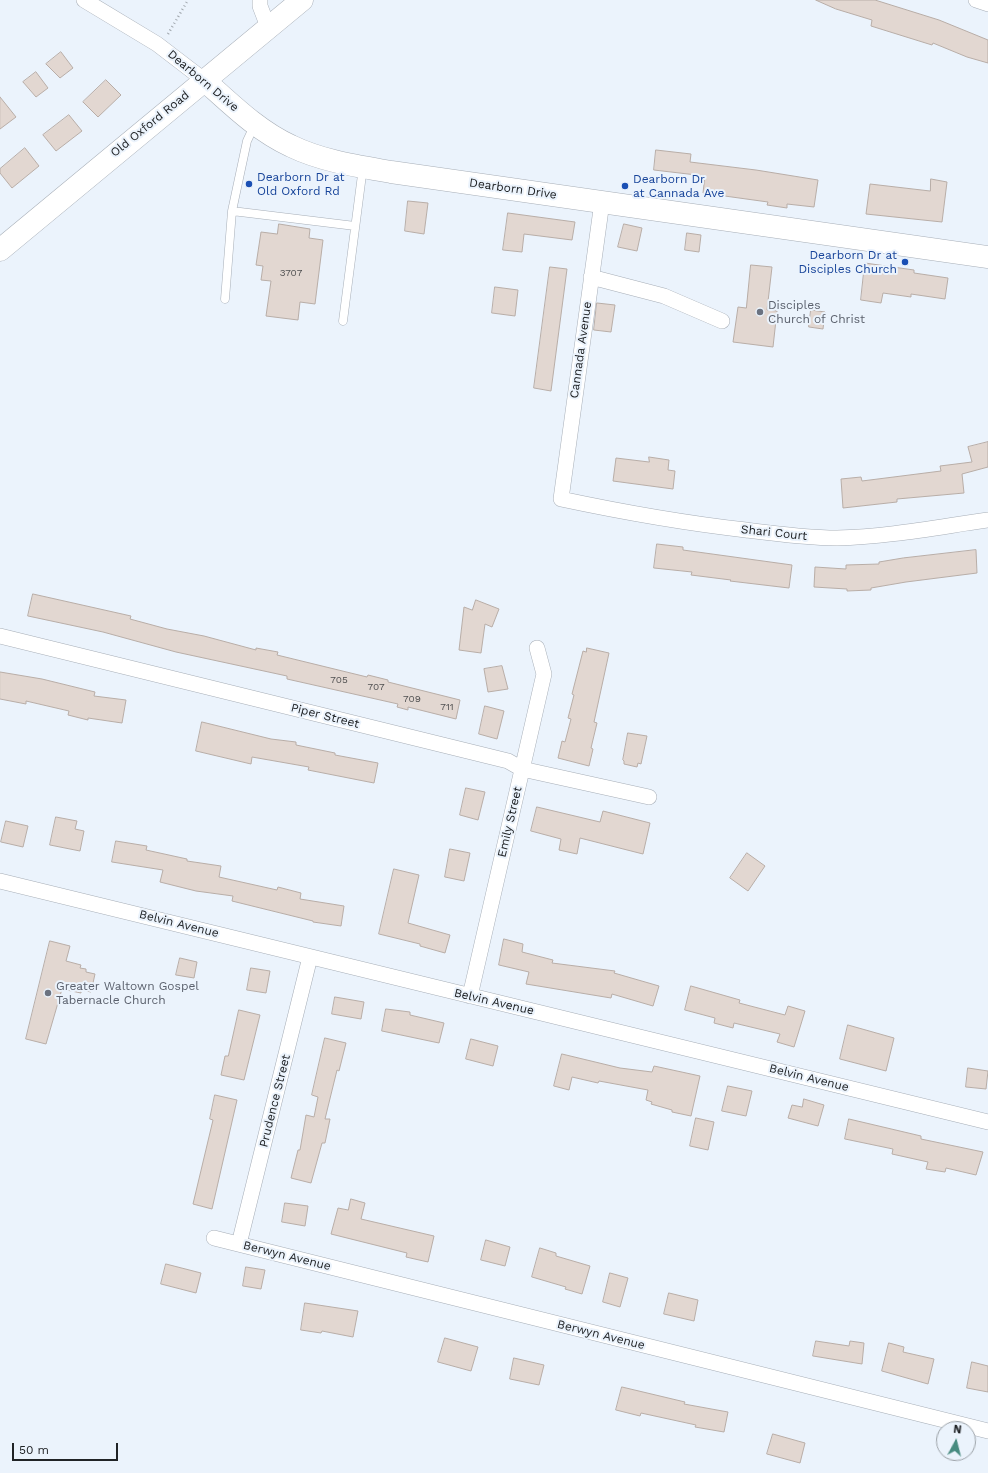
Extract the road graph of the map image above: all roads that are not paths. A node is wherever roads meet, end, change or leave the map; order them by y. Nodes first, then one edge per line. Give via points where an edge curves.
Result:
1 (84, 0) edge
2 (260, 0) edge
3 (302, 0) edge
4 (976, 0) edge
5 (988, 4) edge
6 (268, 28) junction
7 (204, 80) junction
8 (255, 124) junction
9 (363, 167) junction
10 (602, 202) junction
11 (232, 210) junction
12 (355, 226) junction
13 (0, 250) edge
14 (988, 257) edge
15 (592, 277) junction
16 (225, 299) dead end
17 (343, 321) dead end
18 (722, 321) dead end
19 (561, 499) joint
20 (988, 520) edge
21 (0, 636) edge
22 (537, 648) dead end
23 (522, 769) junction
24 (649, 797) dead end
25 (0, 881) edge
26 (310, 957) junction
27 (470, 996) junction
28 (988, 1122) edge
29 (214, 1238) dead end
30 (239, 1244) junction
31 (988, 1431) edge

1 - 7 street, Dearborn Drive via 167,50
2 - 6 street
3 - 6 street, Old Oxford Road
4 - 5 street
6 - 7 street, Old Oxford Road
7 - 8 street, Dearborn Drive
7 - 13 street, Old Oxford Road
8 - 9 street, Dearborn Drive via 291,146 319,157
8 - 11 lane via 247,140
9 - 10 street, Dearborn Drive
9 - 12 lane
10 - 14 street, Dearborn Drive
10 - 15 street, Cannada Avenue
11 - 12 lane
11 - 16 lane
12 - 17 lane
15 - 18 street via 664,296
15 - 19 street, Cannada Avenue
19 - 20 street, Shari Court via 624,513 806,537 838,538
21 - 23 street, Piper Street via 508,761
22 - 23 street, Emily Street via 544,674
23 - 24 street, Piper Street
23 - 27 street, Emily Street
25 - 26 street, Belvin Avenue
26 - 27 street, Belvin Avenue
26 - 30 street, Prudence Street
27 - 28 street, Belvin Avenue
29 - 30 street, Berwyn Avenue
30 - 31 street, Berwyn Avenue

